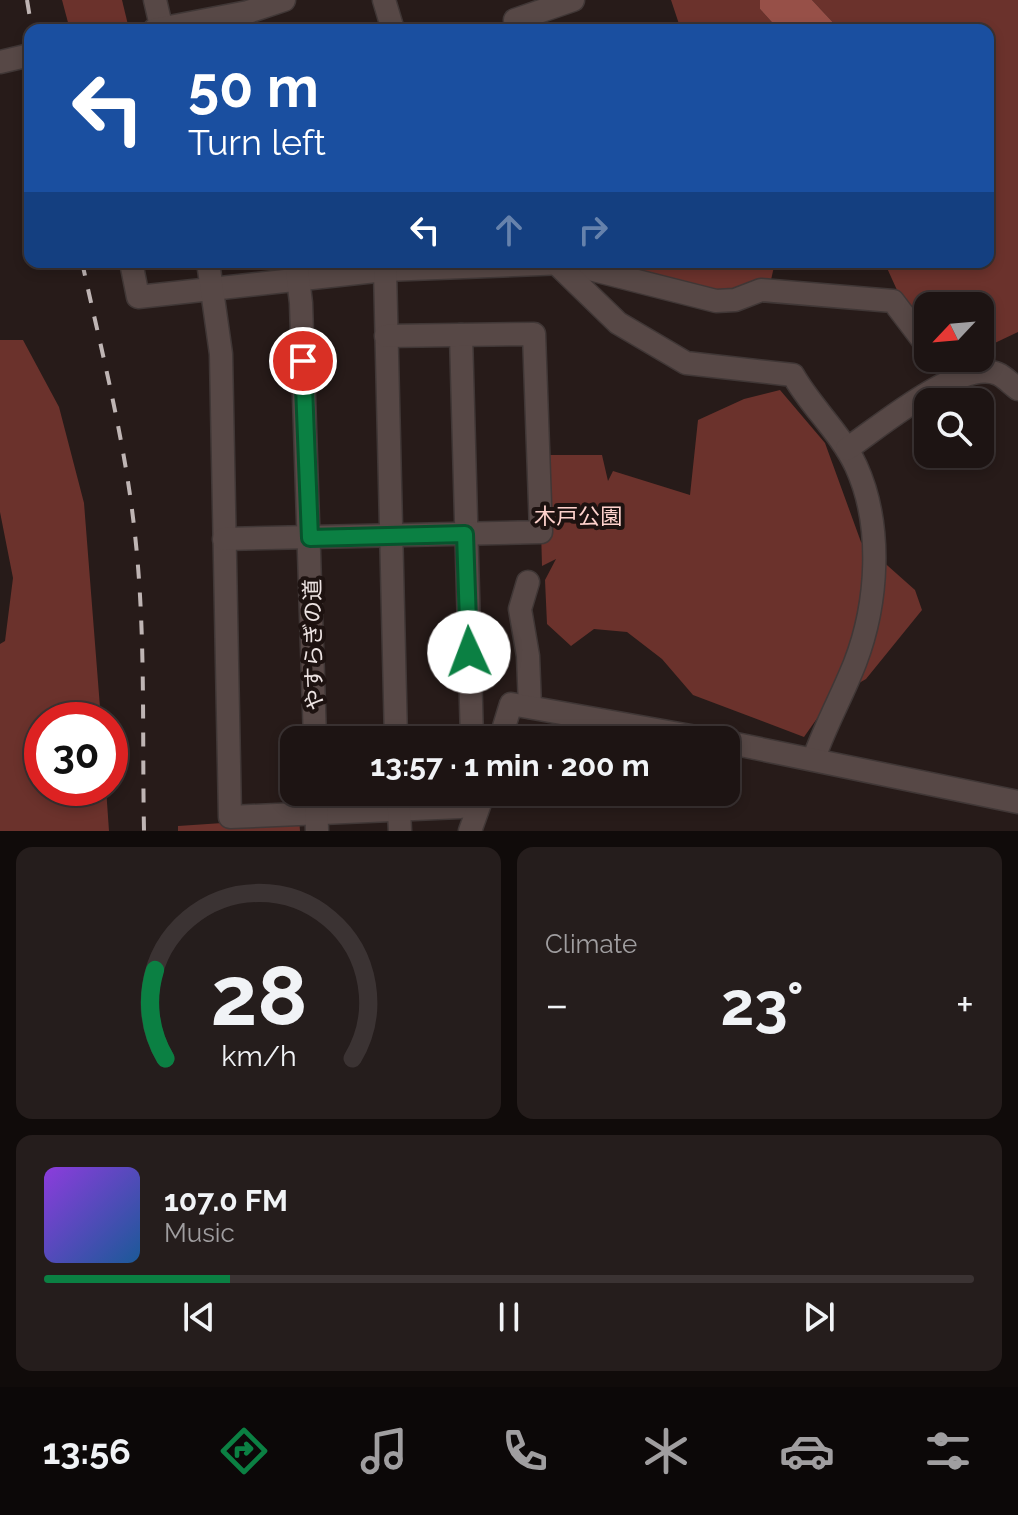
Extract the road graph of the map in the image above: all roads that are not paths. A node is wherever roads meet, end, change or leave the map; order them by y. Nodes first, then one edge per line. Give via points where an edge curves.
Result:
1 (155, 0) edge
2 (284, 0) edge
3 (384, 0) edge
4 (573, 0) edge
5 (248, 14) edge
6 (158, 24) edge
7 (189, 24) edge
8 (391, 24) edge
9 (516, 24) edge
10 (132, 268) edge
11 (209, 268) edge
12 (428, 268) edge
13 (561, 268) edge
14 (580, 268) edge
15 (298, 270) edge
16 (385, 270) junction
17 (213, 290) junction
18 (914, 329) edge
19 (461, 335) junction
20 (386, 336) junction
21 (947, 372) edge
22 (952, 378) junction
23 (1018, 389) edge
24 (847, 449) junction
25 (465, 534) junction
26 (390, 536) junction
27 (310, 538) junction
28 (224, 539) junction
29 (528, 582) dead end
30 (530, 707) junction
31 (315, 726) edge
32 (396, 726) edge
33 (472, 726) edge
34 (504, 726) edge
35 (635, 726) edge
36 (740, 745) edge
37 (814, 758) junction
38 (1018, 802) edge
39 (460, 806) edge
40 (479, 806) edge
41 (317, 811) edge
42 (398, 811) edge
43 (470, 831) edge

1 - 6 street
2 - 5 street
3 - 8 street
4 - 9 street
5 - 7 street
10 - 17 street via 138,297
11 - 17 street
12 - 16 street
13 - 24 street via 618,323 679,359 793,375
14 - 18 street via 716,301 761,290 893,301
15 - 16 street
15 - 17 street
15 - 27 street, やすらぎの道
16 - 20 street
17 - 28 street via 221,354
19 - 20 street
19 - 25 street
19 - 25 street via 534,334 541,532
20 - 26 street
21 - 22 street
22 - 23 street via 997,373
22 - 24 street
24 - 37 street via 867,500 874,556 869,616
25 - 26 street
25 - 33 street
26 - 27 street
26 - 32 street
27 - 28 street
27 - 31 street, やすらぎの道
28 - 41 street via 230,817
29 - 30 street via 520,609
30 - 34 street via 511,704
30 - 35 street
36 - 37 street
37 - 38 street
39 - 42 street
40 - 43 street
41 - 42 street

